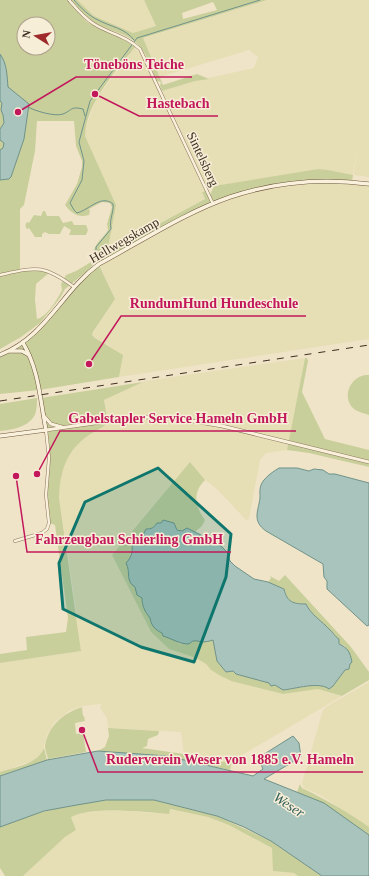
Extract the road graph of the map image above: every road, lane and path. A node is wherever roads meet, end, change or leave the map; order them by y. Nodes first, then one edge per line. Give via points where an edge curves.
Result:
1 (69, 0) edge
2 (369, 184) edge
3 (213, 204) junction
4 (0, 275) edge
5 (74, 287) junction
6 (23, 343) junction
7 (9, 351) junction
8 (0, 354) edge
9 (31, 356) junction
10 (43, 415) junction
11 (66, 427) junction
12 (46, 430) junction
13 (0, 436) edge
14 (369, 462) edge
15 (15, 541) dead end

1 - 3 street, Sintelsberg via 88,21 126,38 144,55
2 - 3 main road, Hellwegskamp via 324,181 292,183 260,189
3 - 5 main road, Hellwegskamp via 99,264
4 - 5 street via 29,269 45,270
5 - 6 main road, Hellwegskamp via 49,319
6 - 7 main road, Hellwegskamp
6 - 9 main road
7 - 8 main road, Hellwegskamp
7 - 9 main road via 22,351
9 - 10 main road
10 - 11 street via 51,424
10 - 12 main road
11 - 12 street
11 - 14 street via 139,418 187,420
12 - 13 main road
12 - 15 street via 49,458 46,495 49,523 42,533

